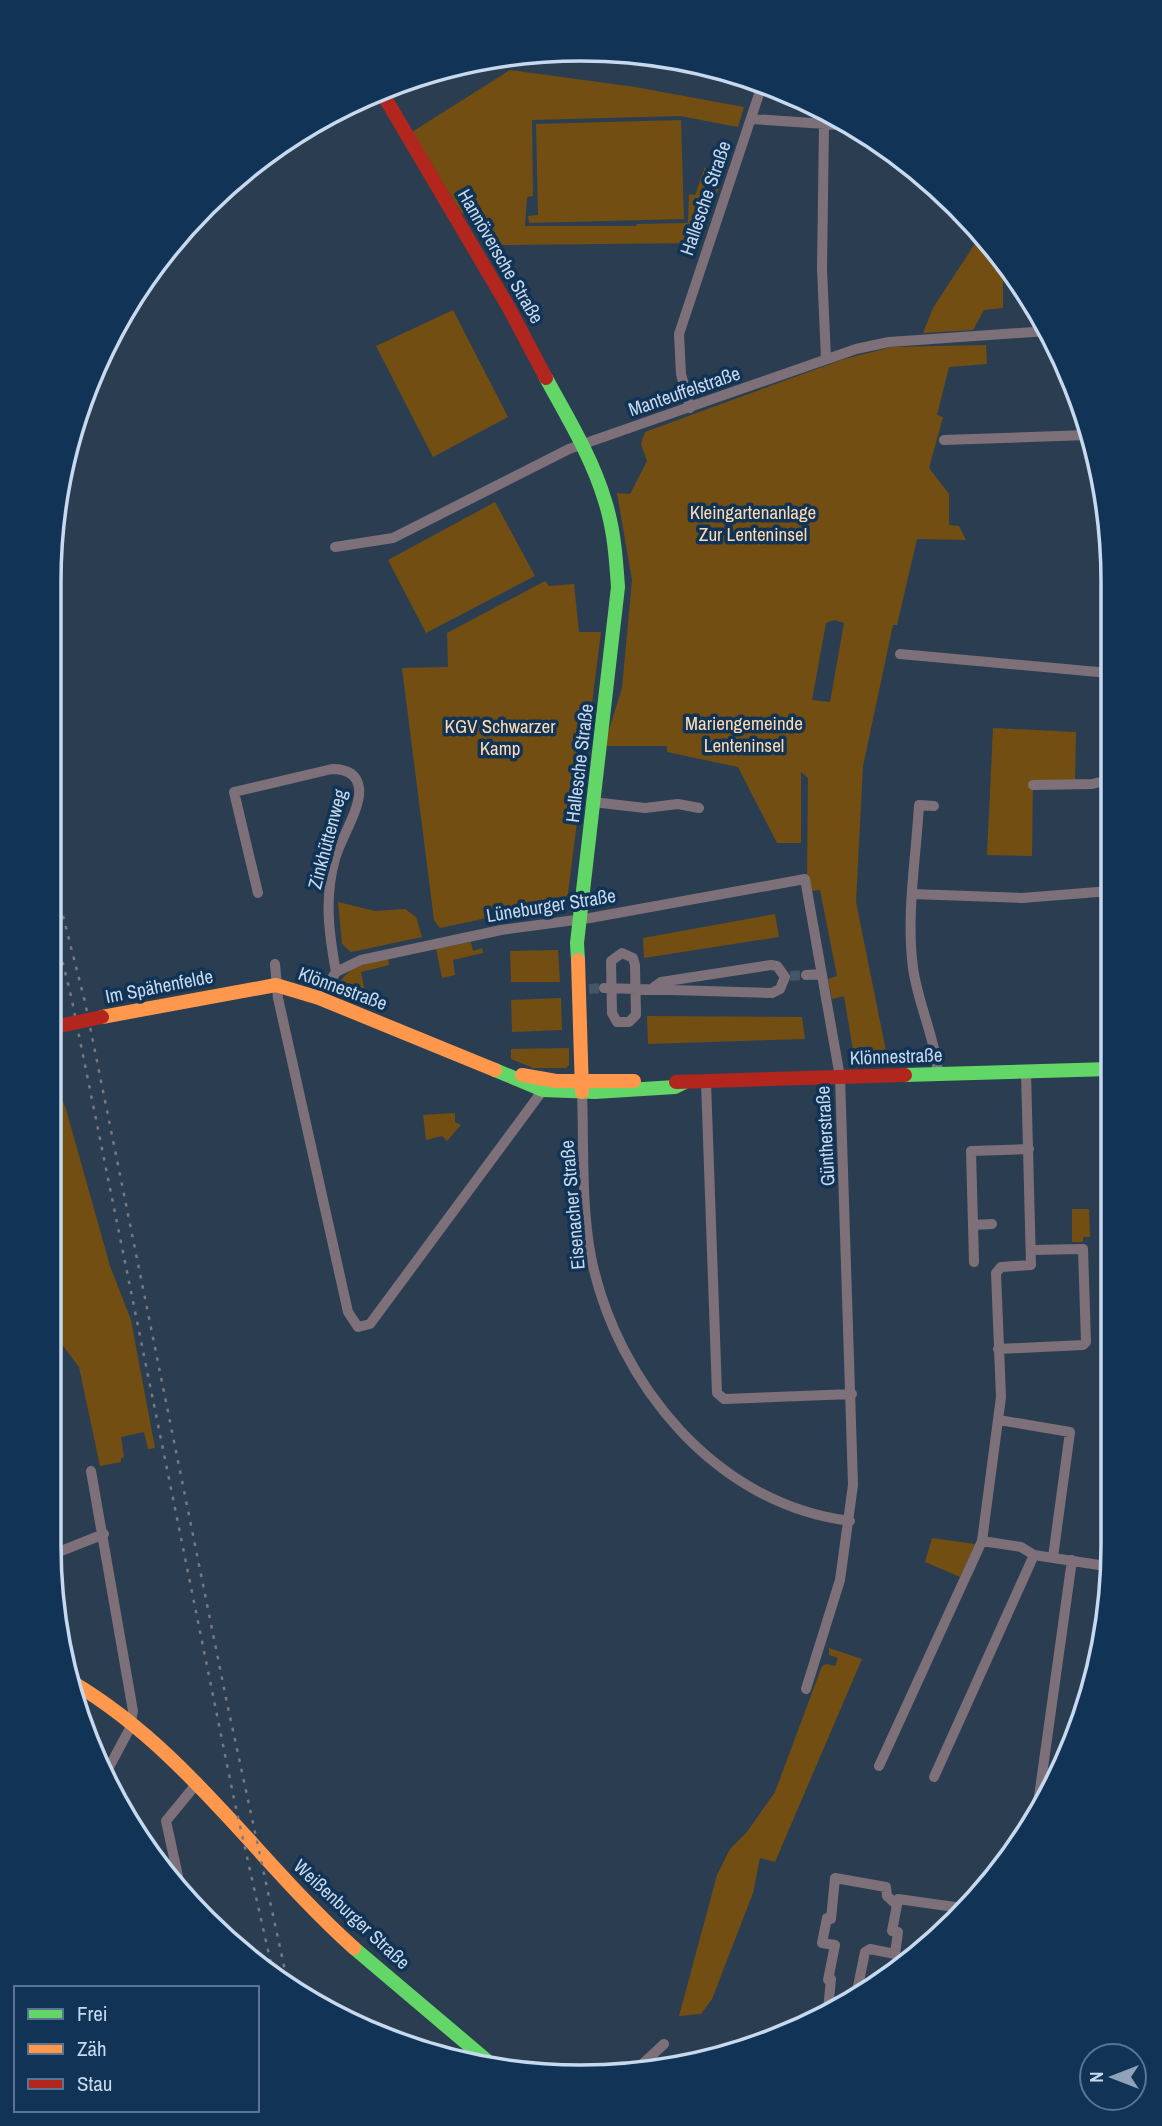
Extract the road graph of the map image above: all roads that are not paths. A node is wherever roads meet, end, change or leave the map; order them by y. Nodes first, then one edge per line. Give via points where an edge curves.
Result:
1 (761, 94) edge
2 (386, 99) edge
3 (753, 120) junction
4 (824, 125) junction
5 (830, 125) edge
6 (1037, 332) edge
7 (826, 359) junction
8 (690, 408) junction
9 (1080, 435) edge
10 (944, 440) dead end
11 (581, 444) junction
12 (344, 549) dead end
13 (900, 653) dead end
14 (1101, 672) edge
15 (1101, 782) edge
16 (1033, 785) dead end
17 (593, 802) junction
18 (906, 804) dead end
19 (919, 805) junction
20 (934, 806) dead end
21 (699, 808) dead end
22 (805, 879) joint
23 (1101, 892) edge
24 (258, 893) dead end
25 (912, 894) junction
26 (579, 919) junction
27 (275, 964) dead end
28 (336, 972) junction
29 (822, 974) junction
30 (806, 975) tunnel mouth
31 (276, 985) junction
32 (636, 987) junction
33 (654, 987) junction
34 (608, 988) junction
35 (319, 998) junction
36 (61, 1026) edge
37 (1101, 1069) edge
38 (1026, 1072) junction
39 (938, 1074) junction
40 (514, 1076) junction
41 (840, 1077) junction
42 (706, 1082) junction
43 (582, 1087) junction
44 (543, 1090) junction
45 (1029, 1149) junction
46 (992, 1224) dead end
47 (973, 1225) junction
48 (1032, 1250) junction
49 (974, 1262) dead end
50 (998, 1349) junction
51 (852, 1394) junction
52 (999, 1420) junction
53 (91, 1471) dead end
54 (850, 1521) junction
55 (104, 1534) junction
56 (982, 1541) junction
57 (61, 1551) edge
58 (1034, 1555) junction
59 (1053, 1558) junction
60 (1072, 1560) junction
61 (1100, 1565) edge
62 (82, 1688) edge
63 (806, 1689) dead end
64 (133, 1721) junction
65 (110, 1765) edge
66 (879, 1766) dead end
67 (934, 1777) dead end
68 (198, 1782) junction
69 (1040, 1788) edge
70 (177, 1871) edge
71 (898, 1899) dead end
72 (955, 1907) edge
73 (859, 1984) edge
74 (829, 2001) edge
75 (664, 2044) dead end
76 (481, 2055) edge
77 (646, 2060) edge

1 - 3 street, Hallesche Straße
2 - 11 main road, Hannöversche Straße via 509,308
3 - 4 street
3 - 8 street, Hallesche Straße via 679,334 681,374
4 - 5 street
4 - 7 street
6 - 7 street, Manteuffelstraße via 889,342
7 - 8 street, Manteuffelstraße
8 - 11 street, Manteuffelstraße
9 - 10 street
11 - 12 street, Manteuffelstraße via 393,538
11 - 17 main road, Hallesche Straße via 609,516 618,587
13 - 14 street
15 - 16 street
17 - 21 street
17 - 26 main road, Hallesche Straße
18 - 19 street
19 - 20 street
19 - 25 street
22 - 26 street, Lüneburger Straße
22 - 29 street, Güntherstraße
23 - 25 street via 1022,898
24 - 28 street, Zinkhüttenweg via 234,792 332,769 355,776 358,802 341,839 329,884 328,924
25 - 39 street via 914,976
26 - 28 street, Lüneburger Straße via 501,930 361,960
26 - 43 main road, Hallesche Straße
27 - 31 street
28 - 35 street
29 - 30 street
29 - 41 street, Güntherstraße
31 - 35 main road, Klönnestraße
31 - 36 main road, Im Spähenfelde, bridge
31 - 44 street via 348,1312 358,1327 370,1324
32 - 33 street
32 - 34 street
32 - 34 street via 633,958 622,953 611,961
32 - 34 street via 636,1014 622,1023 611,1013
33 - 33 street via 771,965 787,976 772,993
35 - 40 main road, Klönnestraße
37 - 38 main road, Klönnestraße
38 - 39 main road, Klönnestraße
38 - 45 street
39 - 41 main road, Klönnestraße
40 - 43 main road, Klönnestraße
40 - 44 main road, Klönnestraße
41 - 42 main road, Klönnestraße
41 - 51 street, Güntherstraße
42 - 43 main road, Klönnestraße via 675,1087
42 - 51 street via 717,1393 724,1399
43 - 44 main road, Klönnestraße
43 - 54 street, Eisenacher Straße via 591,1256 610,1323 636,1373 672,1421 728,1474 785,1507
45 - 47 street via 971,1151
45 - 48 street
46 - 47 street
47 - 49 street
48 - 50 street via 1031,1265 1001,1266 996,1273
48 - 50 street via 1083,1249 1086,1342
50 - 52 street
51 - 54 street, Güntherstraße
52 - 56 street
52 - 59 street via 1070,1432
53 - 55 street
54 - 63 street, Güntherstraße via 841,1580
55 - 57 street
55 - 64 street
56 - 58 street via 1021,1547
56 - 66 street
58 - 59 street
58 - 67 street
59 - 60 street
60 - 61 street
60 - 69 street
62 - 64 main road, Weißenburger Straße
64 - 65 street
64 - 68 main road, Weißenburger Straße
68 - 70 street via 166,1821
68 - 76 main road, Weißenburger Straße via 310,1908
71 - 72 street
73 - 74 street via 865,1952 895,1954 898,1932 892,1931 897,1905 887,1896 886,1887 835,1878 831,1919 827,1918 822,1943 835,1945
75 - 77 street

